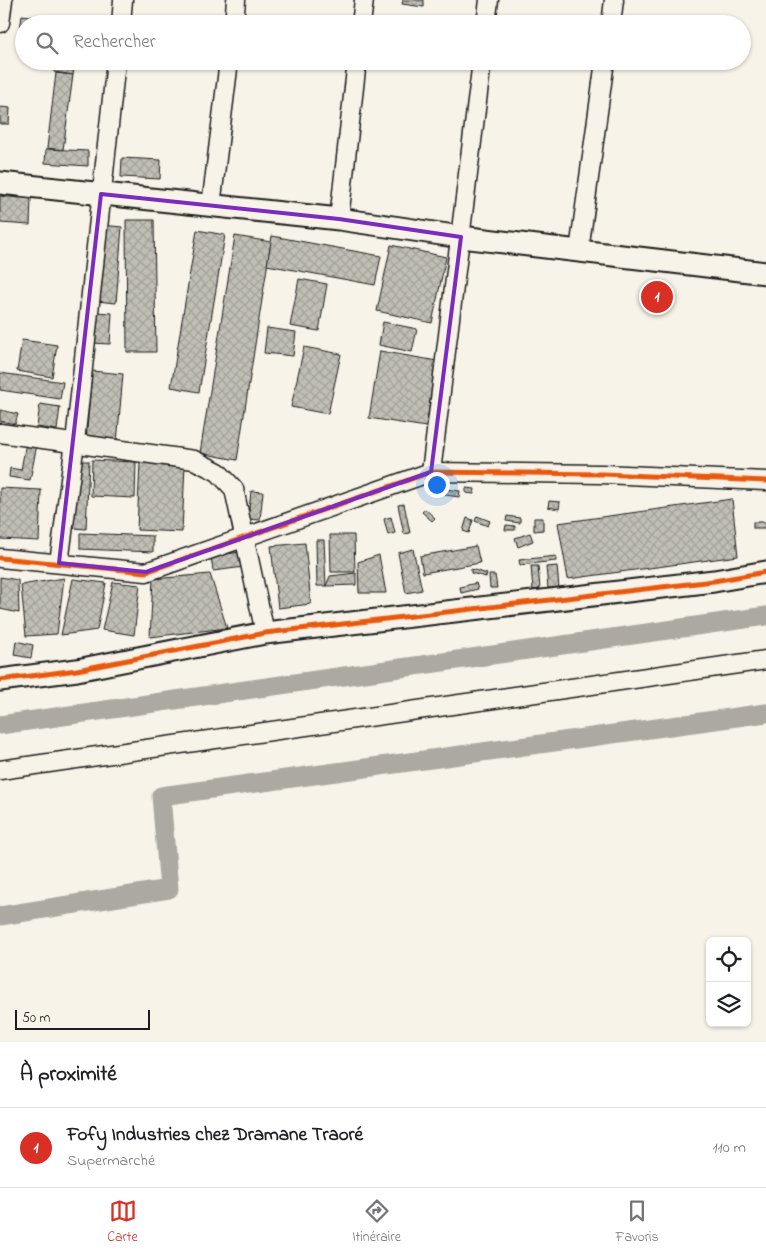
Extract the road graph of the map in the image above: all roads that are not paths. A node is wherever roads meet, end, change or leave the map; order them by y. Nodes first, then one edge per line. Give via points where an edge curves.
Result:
1 (3, 0) edge
2 (123, 0) edge
3 (236, 0) edge
4 (364, 0) edge
5 (489, 0) edge
6 (614, 0) edge
7 (122, 15) edge
8 (235, 15) edge
9 (362, 15) edge
10 (487, 15) edge
11 (612, 15) edge
12 (0, 23) edge
13 (115, 70) edge
14 (228, 70) edge
15 (356, 70) edge
16 (481, 70) edge
17 (604, 70) edge
18 (0, 182) edge
19 (101, 194) junction
20 (211, 206) junction
21 (339, 219) junction
22 (461, 237) junction
23 (579, 251) junction
24 (766, 273) edge
25 (0, 433) edge
26 (75, 442) junction
27 (431, 472) junction
28 (766, 481) edge
29 (246, 538) junction
30 (0, 558) edge
31 (59, 563) junction
32 (766, 572) edge
33 (265, 634) junction
34 (766, 660) edge
35 (0, 680) edge
36 (0, 770) edge

1 - 12 street
2 - 7 street
3 - 8 street
4 - 9 street
5 - 10 street
6 - 11 street
13 - 19 street
14 - 20 street
15 - 21 street
16 - 22 street
17 - 23 street
18 - 19 street
19 - 20 street
19 - 26 street
20 - 21 street
21 - 22 street
22 - 23 street
22 - 27 street
23 - 24 street
25 - 26 street
26 - 29 street via 194,460 218,472 234,489
26 - 31 street
27 - 28 street via 602,474
27 - 29 street
29 - 31 street via 146,572
29 - 33 street
30 - 31 street
32 - 33 street via 714,581
33 - 35 street via 77,670
34 - 36 street

